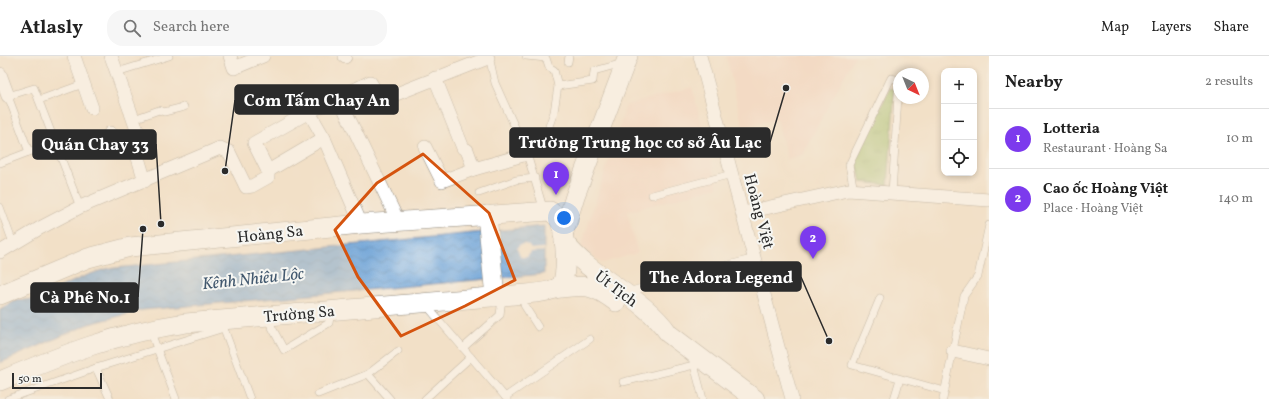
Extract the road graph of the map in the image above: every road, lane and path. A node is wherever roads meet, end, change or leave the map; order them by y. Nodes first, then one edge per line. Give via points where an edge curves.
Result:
1 (74, 56) edge
2 (111, 56) edge
3 (169, 56) edge
4 (230, 56) edge
5 (263, 56) edge
6 (526, 56) edge
7 (700, 56) edge
8 (489, 57) edge
9 (626, 59) edge
10 (117, 72) junction
11 (0, 74) edge
12 (435, 78) junction
13 (84, 84) junction
14 (558, 86) junction
15 (8, 96) junction
16 (339, 98) junction
17 (39, 100) junction
18 (184, 107) dead end
19 (92, 108) dead end
20 (309, 112) junction
21 (134, 118) junction
22 (110, 133) dead end
23 (324, 138) junction
24 (54, 142) junction
25 (425, 147) dead end
26 (135, 148) junction
27 (28, 152) junction
28 (527, 154) junction
29 (0, 163) edge
30 (474, 169) junction
31 (268, 171) junction
32 (732, 174) junction
33 (535, 178) junction
34 (146, 181) junction
35 (854, 191) junction
36 (480, 192) dead end
37 (892, 193) junction
38 (575, 196) junction
39 (652, 196) dead end
40 (989, 200) edge
41 (0, 207) edge
42 (80, 208) junction
43 (547, 211) junction
44 (743, 213) junction
45 (487, 220) junction
46 (398, 221) junction
47 (361, 224) junction
48 (989, 225) edge
49 (564, 238) junction
50 (13, 243) junction
51 (0, 252) edge
52 (755, 258) junction
53 (554, 289) junction
54 (601, 291) joint
55 (497, 293) junction
56 (624, 293) junction
57 (523, 294) junction
58 (0, 295) edge
59 (880, 298) dead end
60 (424, 303) junction
61 (332, 311) junction
62 (266, 316) junction
63 (223, 324) junction
64 (150, 328) junction
65 (538, 328) dead end
66 (669, 334) junction
67 (590, 338) dead end
68 (157, 348) junction
69 (463, 348) junction
70 (398, 351) dead end
71 (953, 351) junction
72 (692, 357) junction
73 (471, 358) junction
74 (989, 359) edge
75 (96, 368) junction
76 (368, 374) junction
77 (900, 379) junction
78 (0, 381) edge
79 (623, 382) dead end
80 (945, 391) junction
81 (318, 394) dead end
82 (506, 398) edge
83 (8, 399) edge
84 (110, 399) edge
85 (176, 399) edge
86 (250, 399) edge
87 (390, 399) edge
88 (425, 399) edge
89 (703, 399) edge
90 (755, 399) edge
91 (792, 399) edge
92 (894, 399) edge
93 (943, 399) edge

1 - 13 street
2 - 10 street
3 - 10 lane
4 - 5 street via 234,68
6 - 14 lane via 546,58 549,67 554,70
7 - 32 street, Hoàng Việt
8 - 12 street
8 - 28 lane via 495,83
9 - 14 lane via 594,71 593,81
9 - 38 street
10 - 21 street
11 - 15 street
12 - 16 street via 381,100 370,82
12 - 30 street
13 - 17 lane
13 - 19 street
14 - 28 lane via 550,126 551,143
15 - 17 lane via 34,88
15 - 27 lane
16 - 20 street
16 - 46 street
17 - 24 lane
18 - 21 lane via 164,112 159,110
20 - 23 street
20 - 31 street via 254,143
21 - 26 street via 138,130
22 - 26 street via 117,150 131,145
23 - 31 street
23 - 47 street
24 - 27 lane
24 - 42 lane
25 - 30 street via 442,181
26 - 34 street
27 - 29 lane
28 - 30 street
28 - 33 lane
31 - 34 street via 268,177 246,187 229,152 220,148
32 - 39 lane
32 - 44 street, Hoàng Việt
33 - 36 lane
33 - 43 lane
34 - 42 street
35 - 37 street
35 - 37 lane via 849,165 891,78 899,80
35 - 44 street
37 - 40 street
38 - 43 street, Hoàng Sa via 566,205
38 - 49 street
41 - 50 lane
42 - 50 street
43 - 45 street, Hoàng Sa
43 - 49 street via 558,218
44 - 52 street, Hoàng Việt
45 - 46 street, Hoàng Sa
45 - 55 street
46 - 47 street, Hoàng Sa
47 - 58 street, Hoàng Sa via 130,247 88,258
48 - 71 lane via 978,276 964,296
49 - 53 street via 564,277 560,286
49 - 56 street, Út Tịch via 578,258
50 - 51 street
52 - 56 lane
52 - 91 street, Hoàng Việt
53 - 54 street, Trường Sa via 579,286
53 - 57 street, Trường Sa
54 - 66 street, Út Tịch via 652,328
55 - 57 street, Trường Sa
55 - 60 street, Trường Sa
55 - 69 lane via 500,315
56 - 66 street, Út Tịch via 659,320
57 - 65 lane via 524,305
59 - 77 lane via 852,365
60 - 61 street, Trường Sa
60 - 69 lane
61 - 62 street, Trường Sa
61 - 62 lane via 329,323 284,350
62 - 63 street, Trường Sa
63 - 64 street, Trường Sa
63 - 68 lane
63 - 86 lane
64 - 68 lane
64 - 78 street, Trường Sa via 92,344
66 - 72 street, Út Tịch
67 - 82 lane
68 - 75 lane
68 - 85 lane
69 - 73 lane
70 - 76 lane
71 - 74 street
71 - 80 lane
72 - 79 lane
72 - 89 lane
72 - 90 street, Út Tịch
73 - 82 lane
73 - 88 lane
75 - 83 lane
75 - 84 lane
76 - 81 lane
76 - 87 lane
77 - 80 lane
77 - 92 lane
80 - 93 lane

